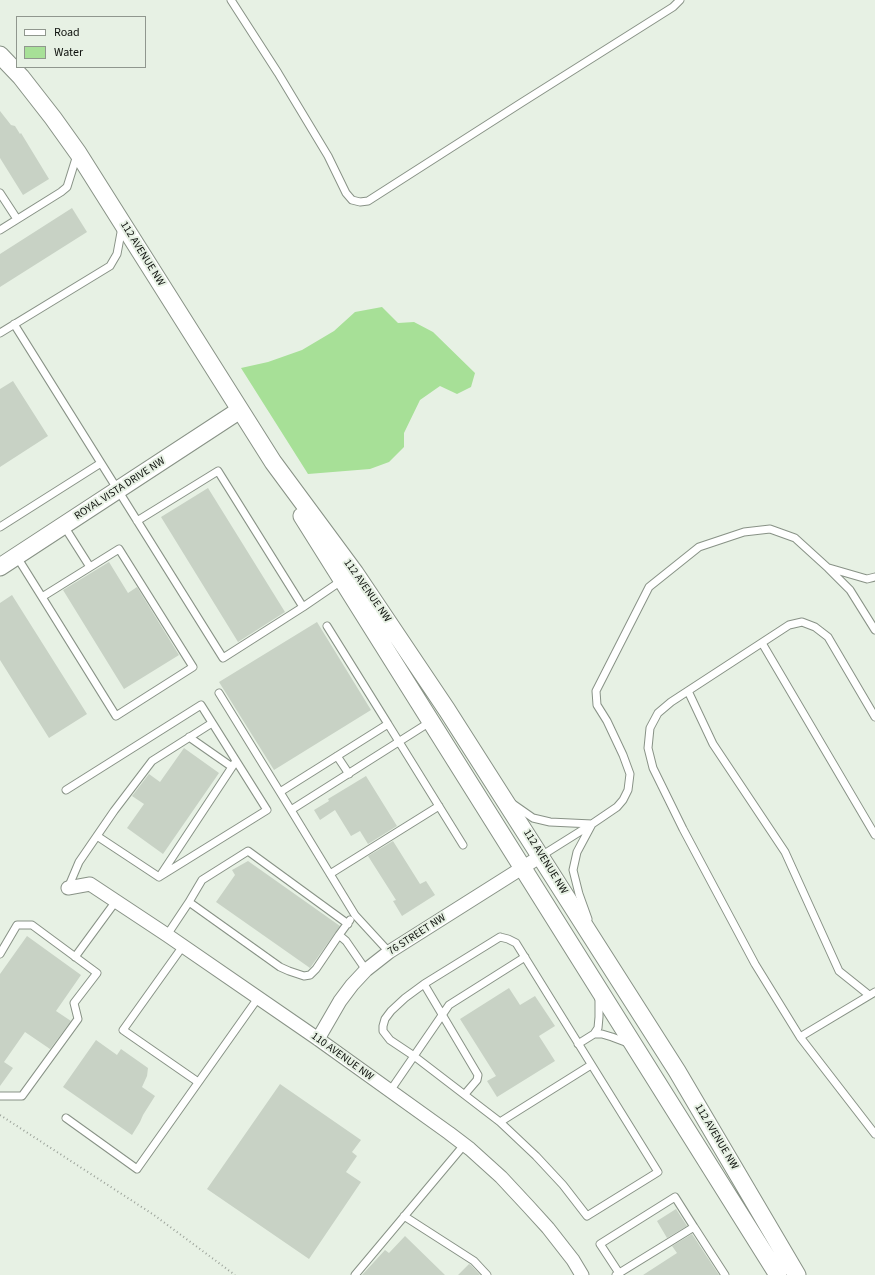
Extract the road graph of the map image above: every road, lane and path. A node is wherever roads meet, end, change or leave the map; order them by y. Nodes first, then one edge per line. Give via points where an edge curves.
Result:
1 (231, 0) edge
2 (680, 0) edge
3 (0, 55) edge
4 (78, 153) junction
5 (0, 193) edge
6 (18, 219) junction
7 (122, 223) junction
8 (0, 230) edge
9 (14, 324) junction
10 (0, 333) edge
11 (240, 410) junction
12 (273, 462) junction
13 (101, 463) junction
14 (118, 491) junction
15 (137, 521) junction
16 (64, 526) junction
17 (0, 527) edge
18 (16, 556) junction
19 (0, 567) edge
20 (90, 567) junction
21 (828, 568) junction
22 (875, 577) edge
23 (341, 581) junction
24 (42, 598) junction
25 (303, 607) junction
26 (327, 626) dead end
27 (875, 630) edge
28 (762, 643) junction
29 (688, 691) junction
30 (219, 693) dead end
31 (875, 717) edge
32 (430, 722) junction
33 (212, 723) junction
34 (388, 724) junction
35 (190, 737) junction
36 (398, 742) junction
37 (337, 756) junction
38 (234, 764) junction
39 (349, 774) junction
40 (66, 790) dead end
41 (280, 792) junction
42 (504, 798) junction
43 (439, 806) junction
44 (291, 810) junction
45 (592, 824) junction
46 (875, 835) edge
47 (97, 836) junction
48 (463, 845) dead end
49 (541, 856) junction
50 (522, 868) junction
51 (330, 874) junction
52 (159, 877) junction
53 (68, 888) joint
54 (116, 901) junction
55 (189, 902) junction
56 (355, 915) junction
57 (348, 924) junction
58 (167, 935) junction
59 (339, 935) junction
60 (183, 946) junction
61 (598, 947) junction
62 (389, 952) junction
63 (0, 954) edge
64 (75, 957) junction
65 (525, 957) junction
66 (366, 970) junction
67 (424, 984) junction
68 (599, 989) junction
69 (872, 994) edge
70 (258, 998) junction
71 (442, 1015) junction
72 (594, 1034) junction
73 (800, 1037) junction
74 (318, 1039) junction
75 (578, 1044) junction
76 (633, 1044) junction
77 (414, 1056) junction
78 (591, 1065) junction
79 (198, 1082) junction
80 (390, 1091) junction
81 (465, 1094) junction
82 (0, 1096) edge
83 (0, 1115) edge
84 (66, 1118) dead end
85 (500, 1122) junction
86 (875, 1134) edge
87 (464, 1145) junction
88 (404, 1216) junction
89 (694, 1226) junction
90 (627, 1268) junction
91 (617, 1274) edge
92 (235, 1275) edge
93 (355, 1275) edge
94 (487, 1275) edge
95 (582, 1275) edge
96 (632, 1275) edge
97 (725, 1275) edge
98 (778, 1275) edge
99 (797, 1275) edge

1 - 2 lane via 328,156 346,193 352,200 360,202 368,201 673,7
3 - 4 street, 112 AVENUE NW via 53,118
4 - 6 lane via 67,187
4 - 7 street, 112 AVENUE NW
5 - 6 lane
6 - 8 lane
7 - 9 lane via 117,254 110,266
7 - 11 street, 112 AVENUE NW
9 - 10 lane
9 - 13 lane
11 - 12 street, 112 AVENUE NW
11 - 14 street, ROYAL VISTA DRIVE NW
12 - 23 street, 112 AVENUE NW via 305,524
12 - 42 street, 112 AVENUE NW via 355,573
13 - 14 lane
13 - 17 lane
14 - 15 lane
14 - 16 street, ROYAL VISTA DRIVE NW
15 - 25 lane via 218,471
15 - 25 lane via 223,658
16 - 18 street, ROYAL VISTA DRIVE NW
16 - 20 lane
18 - 19 street, ROYAL VISTA DRIVE NW
18 - 24 lane
20 - 24 lane
20 - 24 lane via 119,549 193,667 116,716
21 - 22 lane via 866,579
21 - 27 lane via 850,590
21 - 45 lane via 795,538 770,529 744,532 699,547 649,587 596,691 597,705 607,721 630,774 628,790 623,800
23 - 25 lane
23 - 32 street, 112 AVENUE NW
26 - 34 lane
28 - 29 lane
28 - 31 lane via 789,625 802,622 815,627 828,637
28 - 46 lane
29 - 69 lane via 713,744 785,852 839,971
29 - 73 lane via 658,713 650,728 648,748 653,768 755,964
30 - 41 lane
32 - 36 lane
32 - 50 street, 112 AVENUE NW
33 - 35 lane
33 - 38 lane
33 - 40 lane via 201,705
34 - 36 lane
34 - 37 lane
35 - 38 lane
35 - 47 lane via 152,761
36 - 39 lane
36 - 43 lane
37 - 39 lane
37 - 41 lane
38 - 52 lane
38 - 52 lane via 267,810
39 - 44 lane
41 - 44 lane
42 - 45 lane via 533,818 550,822
42 - 49 street, 112 AVENUE NW
43 - 48 lane
43 - 51 lane
44 - 51 lane
45 - 49 lane
45 - 61 lane via 577,852 573,870
47 - 52 lane
47 - 53 lane via 79,862
49 - 50 street, 76 STREET NW
49 - 61 street, 112 AVENUE NW
50 - 62 street, 76 STREET NW
50 - 68 street, 112 AVENUE NW
51 - 56 lane
53 - 54 street, 110 AVENUE NW via 90,884
54 - 58 street, 110 AVENUE NW
54 - 64 lane
55 - 57 lane via 202,880 248,851
55 - 58 lane
55 - 59 lane via 280,967 304,976 310,975 316,968
56 - 57 lane
56 - 62 lane
57 - 59 lane
58 - 60 street, 110 AVENUE NW
59 - 66 lane
60 - 70 street, 110 AVENUE NW
60 - 79 lane via 123,1030
61 - 99 street, 112 AVENUE NW via 677,1071
62 - 66 street, 76 STREET NW
63 - 64 lane via 17,926 32,925
64 - 82 lane via 97,973 74,1003 78,1019 22,1096
65 - 67 lane via 516,944 500,938
65 - 71 lane via 450,1004
65 - 75 lane
66 - 74 street, 76 STREET NW via 340,1001
67 - 71 lane
67 - 77 lane via 391,1011 384,1019 383,1026 390,1040
68 - 72 lane via 598,1028
68 - 76 street, 112 AVENUE NW
69 - 73 lane
70 - 74 street, 110 AVENUE NW
70 - 79 lane
71 - 77 lane
71 - 81 lane via 478,1075
72 - 75 lane
72 - 76 lane
73 - 86 lane
74 - 80 street, 110 AVENUE NW
75 - 78 lane
76 - 98 street, 112 AVENUE NW
77 - 80 lane
77 - 81 lane
78 - 85 lane
78 - 85 lane via 658,1172 587,1216 563,1185
79 - 84 lane via 137,1169
80 - 87 street, 110 AVENUE NW
81 - 85 lane
83 - 92 path via 154,1215
87 - 88 lane
87 - 95 street, 110 AVENUE NW via 500,1177 548,1228
88 - 93 lane
88 - 94 lane via 474,1260
89 - 90 lane
89 - 91 lane via 675,1197 600,1244
89 - 97 lane
90 - 91 lane
90 - 96 lane

